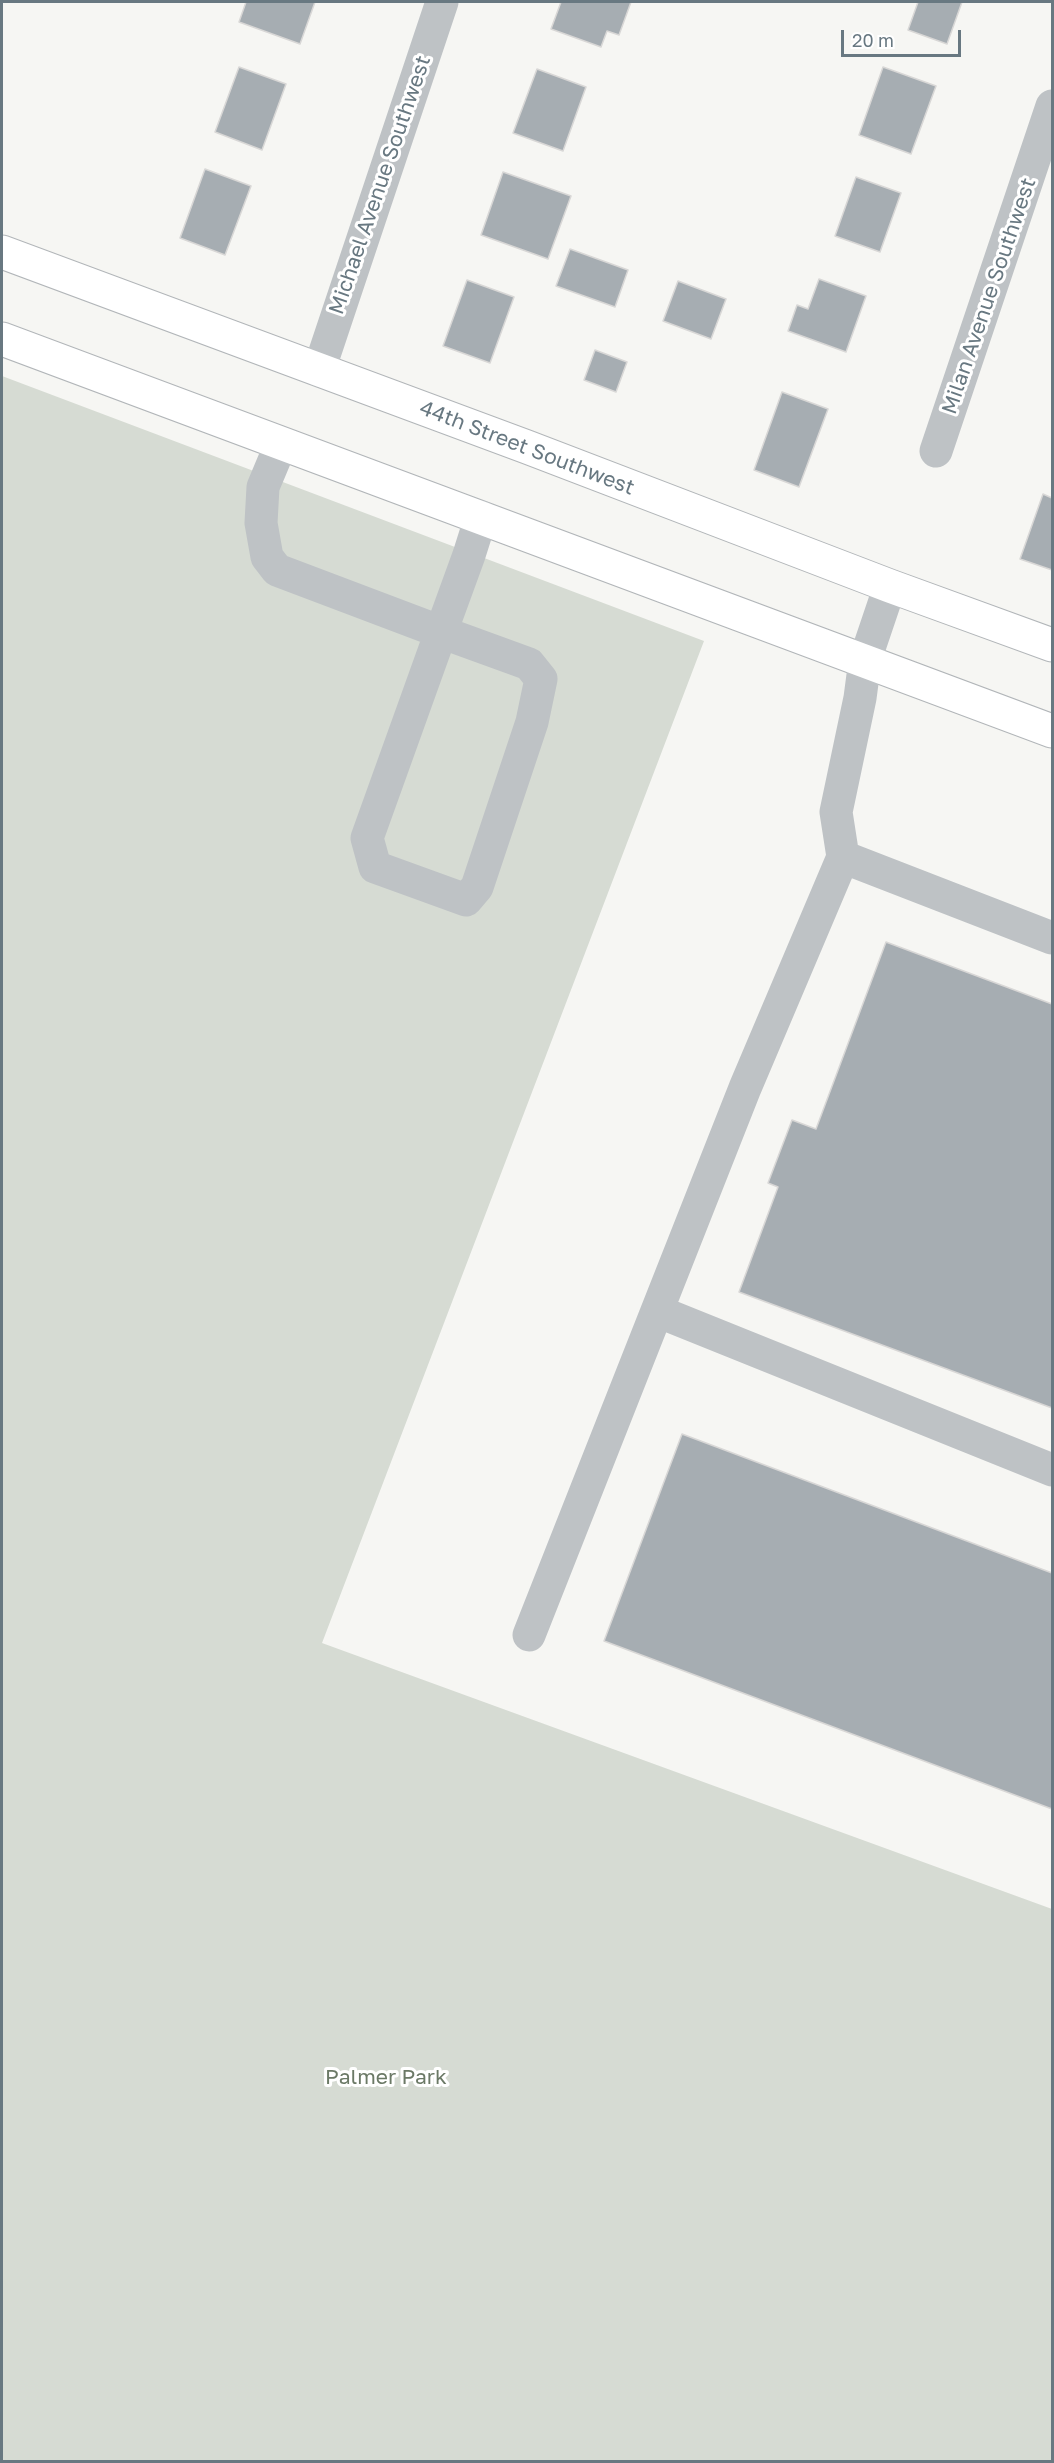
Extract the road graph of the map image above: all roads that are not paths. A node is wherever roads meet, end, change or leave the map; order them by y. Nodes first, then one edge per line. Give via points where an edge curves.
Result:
1 (442, 2) edge
2 (1053, 106) edge
3 (2, 252) edge
4 (2, 339) edge
5 (319, 370) junction
6 (281, 444) junction
7 (936, 451) dead end
8 (481, 517) junction
9 (890, 586) junction
10 (441, 632) junction
11 (1053, 645) edge
12 (865, 660) junction
13 (1053, 731) edge
14 (843, 857) junction
15 (1053, 938) edge
16 (657, 1311) junction
17 (1053, 1470) edge
18 (529, 1635) dead end

1 - 5 street, Michael Avenue Southwest
2 - 7 street, Milan Avenue Southwest
3 - 5 main road, 44th Street Southwest
4 - 6 main road
5 - 9 main road, 44th Street Southwest
6 - 8 main road
6 - 10 street via 264,487 261,523 267,557 277,570
8 - 10 street
8 - 12 main road
9 - 11 main road, 44th Street Southwest
9 - 12 street
10 - 10 street via 529,664 541,679 532,722 481,876 466,900 375,867 367,838
12 - 13 main road
12 - 14 street via 836,812
14 - 15 street
14 - 16 street via 745,1088
16 - 17 street
16 - 18 street

